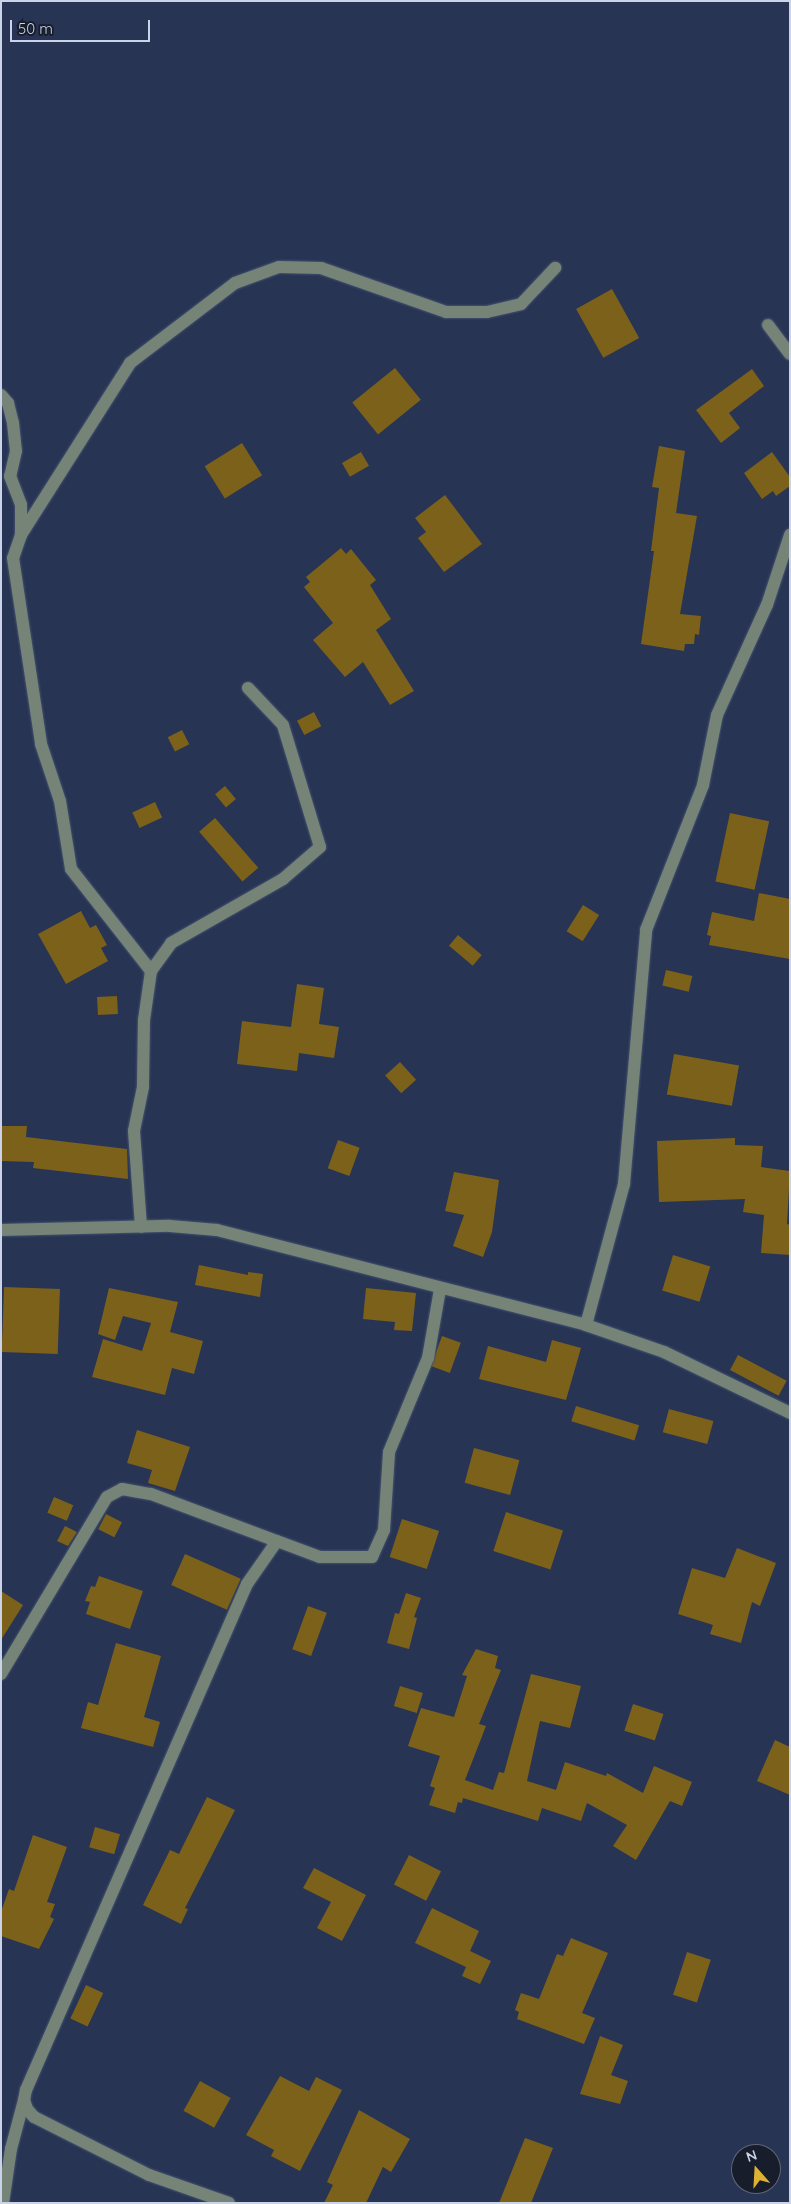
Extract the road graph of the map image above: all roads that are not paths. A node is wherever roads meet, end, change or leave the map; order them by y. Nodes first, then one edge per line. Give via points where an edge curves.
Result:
1 (555, 268) dead end
2 (768, 325) dead end
3 (790, 354) edge
4 (1, 395) edge
5 (22, 535) junction
6 (790, 535) edge
7 (248, 688) dead end
8 (151, 971) junction
9 (141, 1228) junction
10 (1, 1230) edge
11 (440, 1289) junction
12 (586, 1325) junction
13 (790, 1413) edge
14 (277, 1541) junction
15 (1, 1674) edge
16 (24, 2100) junction
17 (3, 2203) edge
18 (230, 2203) edge

1 - 5 street via 521,304 487,312 446,312 321,268 279,268 236,284 130,363
2 - 3 street
4 - 5 street via 8,402 13,423 16,451 10,476 21,505
5 - 8 street via 13,558 42,744 60,800 71,869
6 - 12 street via 767,605 717,715 703,785 646,930 624,1184
7 - 8 street via 283,724 320,847 283,879 172,943
8 - 9 street via 144,1020 143,1087 134,1131
9 - 10 street
9 - 11 street via 218,1230
11 - 12 street
11 - 14 street via 428,1358 389,1452 384,1530 372,1557 320,1556
12 - 13 street via 664,1352
14 - 15 street via 151,1494 122,1488 107,1497
14 - 16 street via 247,1584
16 - 17 street via 11,2149
16 - 18 street via 26,2109 34,2117 140,2170

